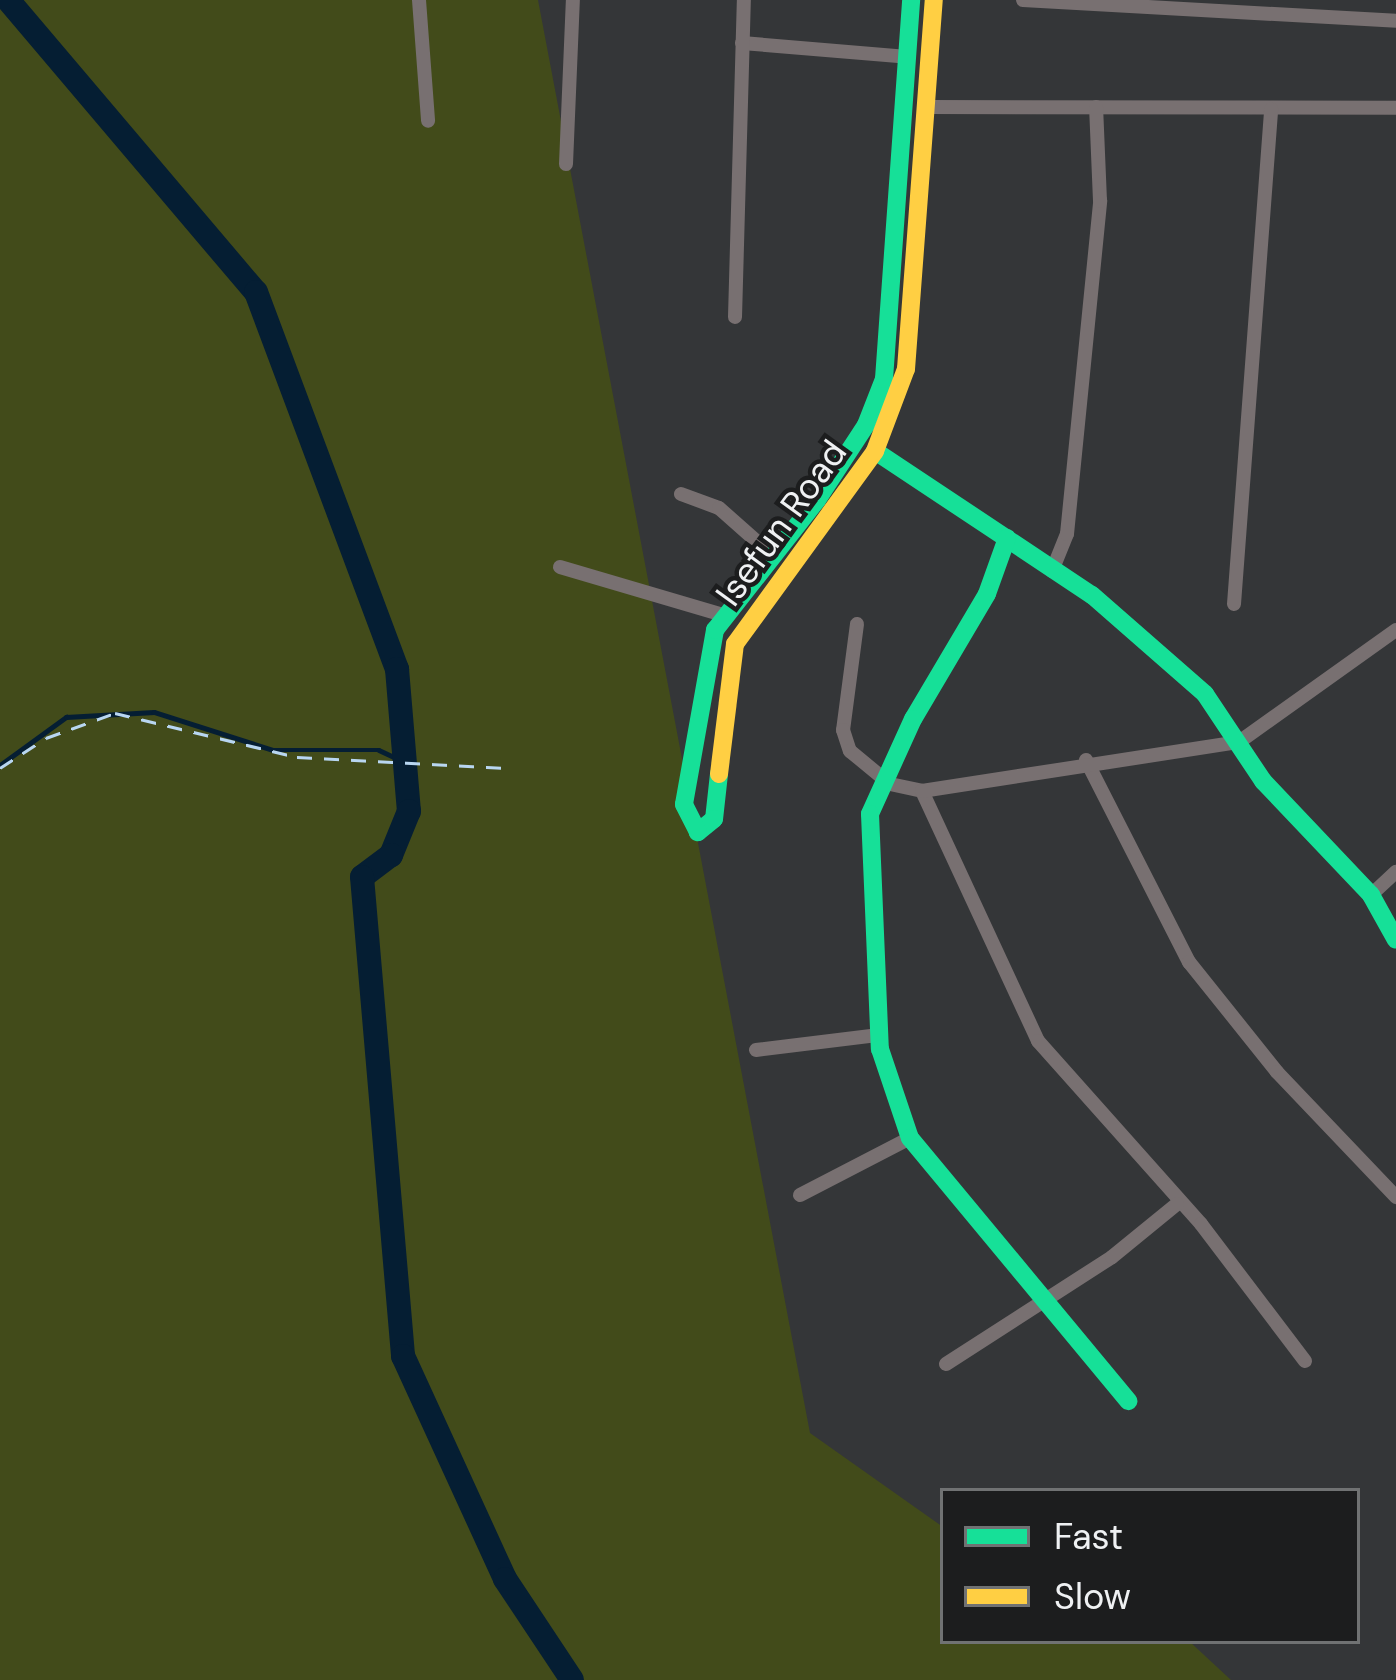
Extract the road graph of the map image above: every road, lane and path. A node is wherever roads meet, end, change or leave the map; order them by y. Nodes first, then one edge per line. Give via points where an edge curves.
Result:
1 (419, 0) edge
2 (573, 0) edge
3 (743, 0) edge
4 (911, 0) edge
5 (934, 0) edge
6 (1023, 0) edge
7 (1088, 2) edge
8 (1247, 8) edge
9 (1396, 21) edge
10 (742, 44) junction
11 (907, 58) junction
12 (928, 107) junction
13 (1096, 107) junction
14 (1396, 108) edge
15 (1271, 109) junction
16 (428, 121) dead end
17 (566, 164) dead end
18 (897, 240) junction
19 (918, 243) junction
20 (735, 317) dead end
21 (875, 451) junction
22 (681, 494) dead end
23 (1007, 538) junction
24 (771, 554) junction
25 (560, 567) dead end
26 (1052, 571) junction
27 (1234, 604) dead end
28 (723, 615) junction
29 (857, 624) dead end
30 (1396, 630) edge
31 (1239, 742) junction
32 (1085, 760) junction
33 (890, 784) junction
34 (922, 791) junction
35 (1396, 872) edge
36 (1371, 895) junction
37 (1396, 940) edge
38 (879, 1035) junction
39 (756, 1050) dead end
40 (910, 1138) junction
41 (800, 1195) dead end
42 (1396, 1197) edge
43 (1177, 1204) junction
44 (1041, 1299) junction
45 (1305, 1361) dead end
46 (946, 1364) dead end
47 (1128, 1401) dead end

1 - 16 street
2 - 17 street
3 - 10 street
4 - 11 street, Isefun Road
5 - 12 street, Isefun Road
6 - 7 street
7 - 8 street
8 - 9 street
10 - 11 street
10 - 20 street
11 - 18 street, Isefun Road
12 - 13 street
12 - 19 street, Isefun Road
13 - 15 street
13 - 26 street via 1100,201 1067,533
14 - 15 street
15 - 27 street
18 - 19 street
18 - 24 street, Isefun Road via 892,340 866,424
19 - 21 street, Isefun Road via 906,369
21 - 23 street
21 - 28 street, Isefun Road via 735,644 714,819 698,832 684,804 694,783 707,655
22 - 24 street via 719,508
23 - 26 street
23 - 33 street via 987,594 913,719
24 - 28 street, Isefun Road
25 - 28 street
26 - 31 street via 1205,694
29 - 33 street via 843,730 850,751
30 - 31 street
31 - 32 street
31 - 36 street via 1263,781
32 - 34 street
32 - 42 street via 1190,962 1277,1072
33 - 34 street
33 - 38 street via 870,814
34 - 43 street via 1038,1041
35 - 36 street
36 - 37 street
38 - 39 street
38 - 40 street
40 - 41 street
40 - 44 street
43 - 44 street via 1148,1232
43 - 45 street
44 - 46 street
44 - 47 street

